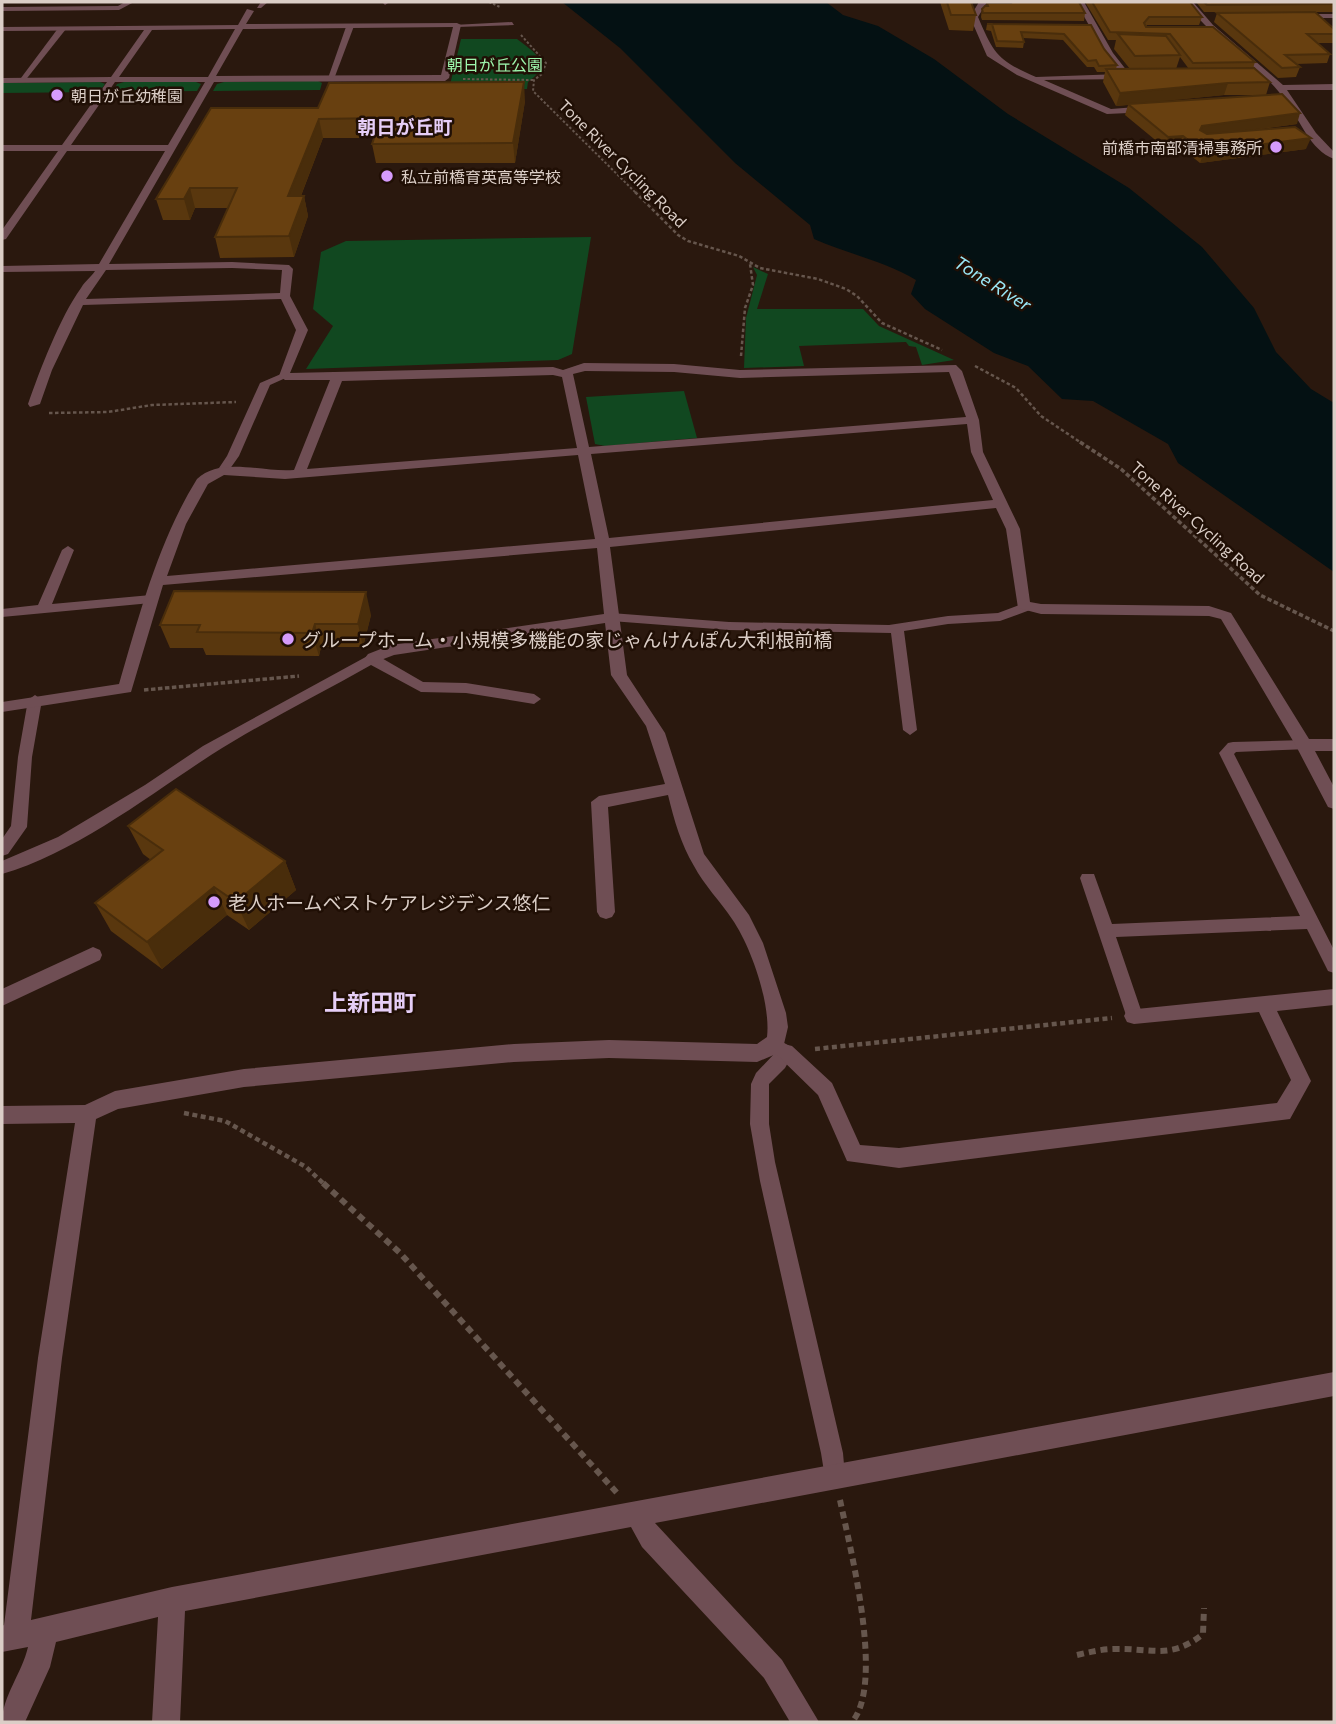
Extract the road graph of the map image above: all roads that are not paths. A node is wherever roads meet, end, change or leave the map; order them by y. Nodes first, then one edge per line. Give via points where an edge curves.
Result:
1 (130, 2) edge
2 (983, 2) edge
3 (1080, 2) edge
4 (1189, 2) edge
5 (10, 7) edge
6 (258, 7) edge
7 (1209, 16) edge
8 (1289, 16) edge
9 (1315, 16) junction
10 (1334, 16) edge
11 (1199, 17) junction
12 (517, 24) road end
13 (457, 25) junction
14 (1325, 25) edge
15 (242, 26) junction
16 (350, 26) junction
17 (1080, 26) edge
18 (1094, 26) junction
19 (150, 27) junction
20 (2, 29) edge
21 (62, 29) junction
22 (1201, 30) edge
23 (1214, 30) junction
24 (1104, 44) junction
25 (1117, 44) edge
26 (1266, 75) junction
27 (1127, 76) junction
28 (1139, 76) edge
29 (1249, 76) edge
30 (445, 78) junction
31 (115, 79) junction
32 (212, 79) junction
33 (330, 79) junction
34 (1036, 79) junction
35 (2, 80) edge
36 (21, 80) junction
37 (1334, 87) edge
38 (1281, 88) junction
39 (446, 89) edge
40 (325, 90) edge
41 (1276, 99) edge
42 (1290, 99) junction
43 (1158, 108) edge
44 (1296, 132) edge
45 (1309, 132) junction
46 (2, 148) edge
47 (65, 148) junction
48 (170, 148) junction
49 (1334, 156) edge
50 (2, 237) edge
51 (102, 267) junction
52 (2, 269) edge
53 (285, 296) junction
54 (80, 303) junction
55 (565, 373) junction
56 (285, 376) junction
57 (337, 377) junction
58 (34, 404) dead end
59 (973, 420) junction
60 (583, 451) junction
61 (223, 471) junction
62 (299, 473) junction
63 (1002, 503) junction
64 (603, 543) junction
65 (68, 550) dead end
66 (157, 581) junction
67 (151, 599) junction
68 (1025, 607) junction
69 (43, 609) junction
70 (2, 613) edge
71 (611, 617) junction
72 (897, 629) junction
73 (373, 658) junction
74 (534, 699) dead end
75 (35, 700) junction
76 (2, 707) edge
77 (910, 730) dead end
78 (1304, 745) junction
79 (1334, 745) edge
80 (674, 788) junction
81 (1334, 803) edge
82 (2, 850) edge
83 (2, 867) edge
84 (1088, 878) dead end
85 (606, 912) dead end
86 (1312, 922) junction
87 (1104, 931) junction
88 (93, 955) dead end
89 (1334, 966) edge
90 (1334, 996) edge
91 (2, 998) edge
92 (1264, 1003) junction
93 (1134, 1016) joint
94 (779, 1048) junction
95 (87, 1114) junction
96 (2, 1115) edge
97 (1334, 1384) edge
98 (834, 1476) junction
99 (640, 1513) junction
100 (172, 1600) junction
101 (45, 1631) junction
102 (9, 1637) edge
103 (11, 1722) edge
104 (166, 1722) edge
105 (805, 1722) edge

1 - 5 street via 119,8
2 - 34 street via 974,17 983,25 990,54
3 - 18 street
4 - 11 street
6 - 15 street
7 - 11 street
8 - 9 street
9 - 10 street
9 - 14 street
11 - 23 street
12 - 13 lane
13 - 16 street
13 - 30 street
15 - 16 street
15 - 19 street
15 - 32 street
16 - 33 lane
17 - 18 street
18 - 24 street
19 - 21 street
19 - 31 street
20 - 21 street
21 - 36 lane
22 - 23 lane
23 - 26 street
24 - 25 lane
24 - 27 street
26 - 29 street
26 - 38 street
27 - 28 street
27 - 34 street
30 - 33 street
30 - 39 lane
31 - 32 street
31 - 36 street
31 - 47 street
32 - 33 street
32 - 48 street
33 - 40 street
34 - 43 street via 1110,112
35 - 36 street
37 - 38 street
38 - 42 street
41 - 42 street
42 - 45 street
44 - 45 lane
45 - 49 street
46 - 47 street
47 - 48 street
47 - 50 street
48 - 51 street
51 - 52 street
51 - 53 street via 285,267
51 - 54 street
53 - 54 street
53 - 56 street via 302,330
54 - 58 street
55 - 57 street
55 - 59 street via 584,367 740,374 952,368
55 - 60 street via 571,379
56 - 57 street
56 - 61 lane via 265,383
57 - 62 street
59 - 60 street
59 - 63 street via 977,452
60 - 62 street
60 - 64 street
61 - 62 street
61 - 66 street via 202,482 178,524
63 - 64 street
63 - 68 street via 1017,545
64 - 66 street
64 - 71 street
65 - 69 lane
66 - 67 street
67 - 69 lane
67 - 75 street via 126,688
68 - 72 lane via 1000,617
68 - 78 street via 1209,611 1226,616
69 - 70 lane
71 - 72 lane via 729,626
71 - 73 street via 391,650
71 - 80 street via 621,681 654,725
72 - 77 lane
73 - 74 lane via 421,687 466,688
73 - 83 lane via 208,750 63,841
75 - 76 street
75 - 82 lane via 19,827
78 - 79 street
78 - 81 street
78 - 86 lane via 1233,747 1226,753
80 - 85 street via 599,802
80 - 94 street via 697,858 742,917 757,951 778,1026
84 - 87 lane
86 - 87 lane
86 - 89 lane
87 - 93 lane
88 - 91 street
90 - 92 street
92 - 93 street
92 - 94 street via 1301,1081 1283,1112 899,1158 853,1154 825,1089
94 - 95 street via 757,1053 609,1049 514,1054 272,1075 116,1100
94 - 98 lane via 782,1060 765,1073 759,1088 760,1117
95 - 96 street
95 - 102 street
97 - 98 street
98 - 99 street
99 - 100 street
99 - 105 street via 651,1538 773,1670
100 - 101 street
100 - 104 street
101 - 102 street
101 - 103 street via 37,1667

